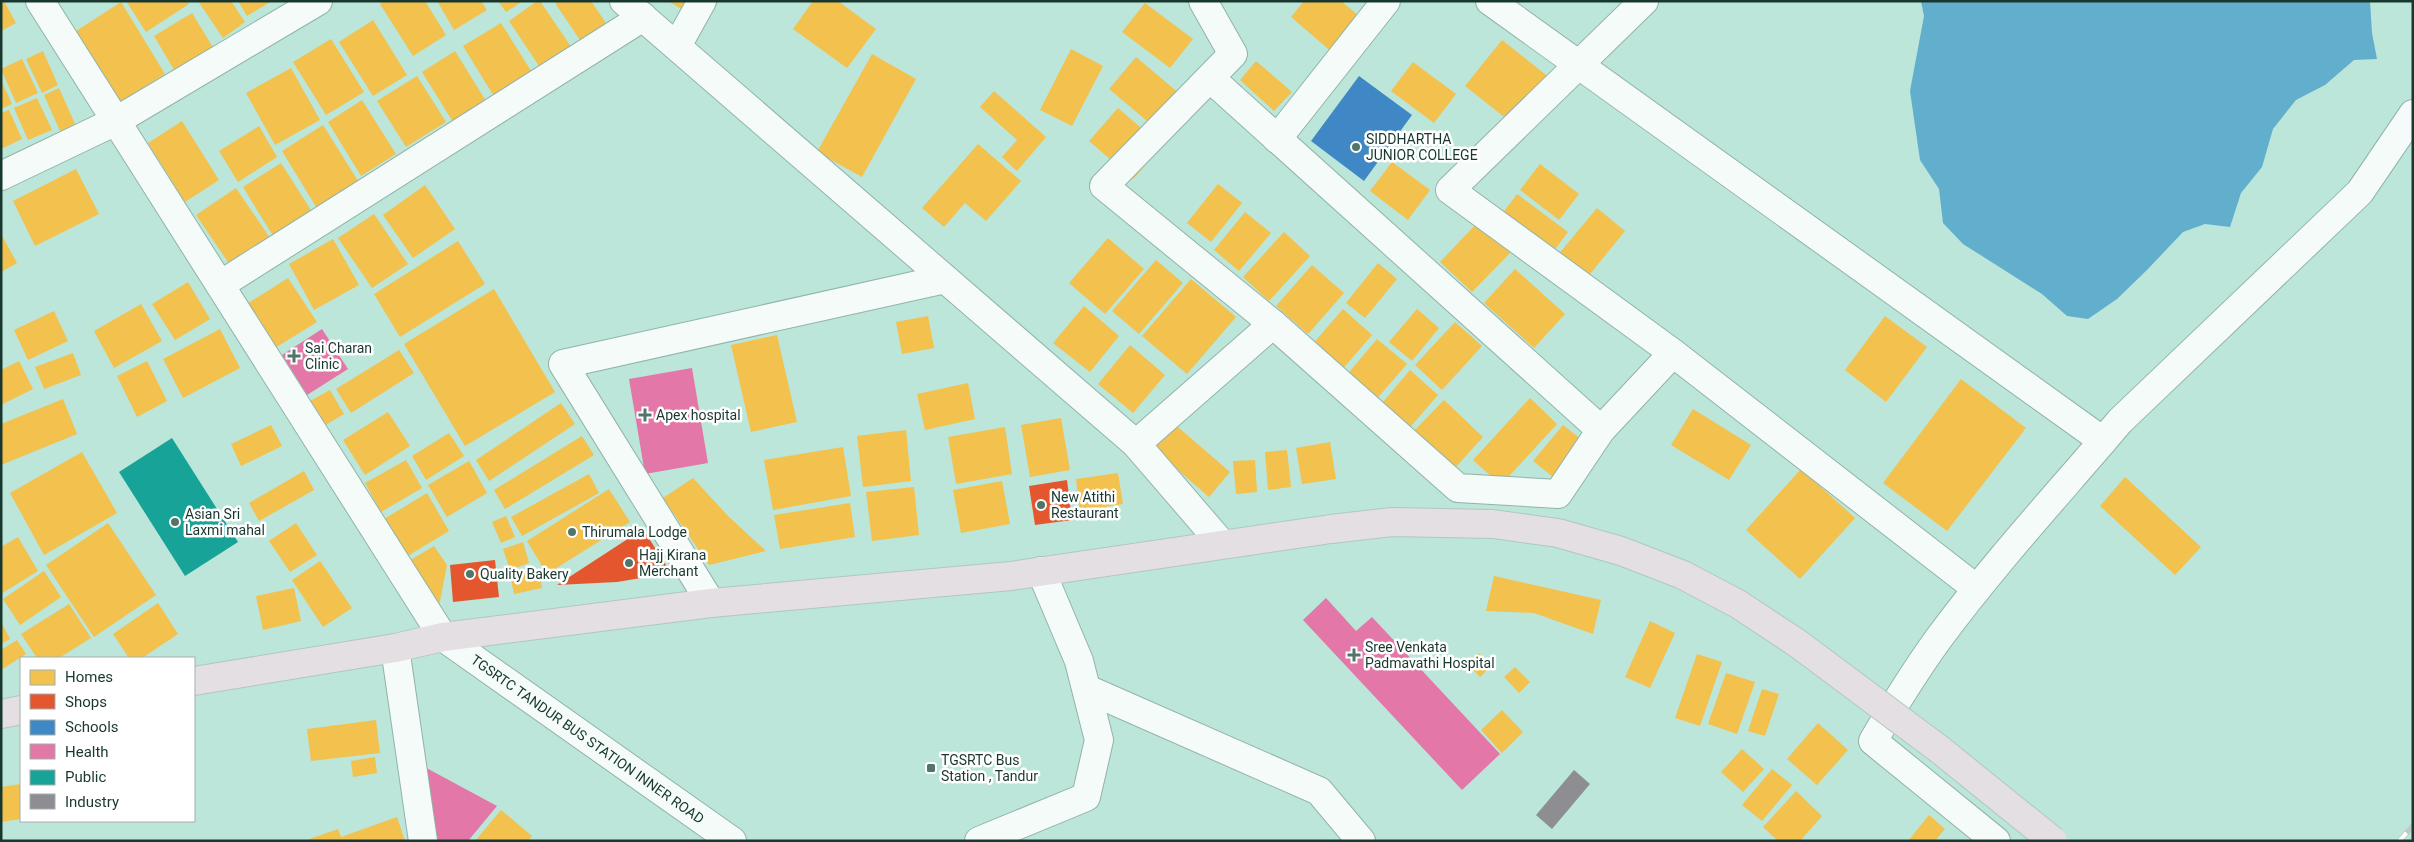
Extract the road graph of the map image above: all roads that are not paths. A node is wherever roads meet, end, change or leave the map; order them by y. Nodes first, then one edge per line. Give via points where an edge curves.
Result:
1 (40, 1) edge
2 (318, 1) edge
3 (702, 1) edge
4 (1203, 1) edge
5 (1386, 1) edge
6 (1490, 1) edge
7 (1644, 1) edge
8 (633, 9) edge
9 (677, 46) junction
10 (1578, 65) junction
11 (1210, 78) junction
12 (2413, 114) edge
13 (116, 121) junction
14 (1277, 139) junction
15 (1, 176) edge
16 (945, 279) junction
17 (220, 285) junction
18 (1273, 324) junction
19 (1673, 353) junction
20 (1601, 430) junction
21 (2103, 440) junction
22 (1136, 444) junction
23 (1222, 544) junction
24 (1041, 571) junction
25 (1977, 589) junction
26 (711, 603) junction
27 (443, 637) junction
28 (395, 648) junction
29 (195, 681) edge
30 (1086, 689) junction
31 (20, 710) edge
32 (1, 714) edge
33 (423, 841) edge
34 (732, 841) edge
35 (979, 841) edge
36 (1362, 841) edge
37 (1996, 841) edge
38 (2054, 841) edge

1 - 13 street
2 - 13 street
3 - 9 street
4 - 11 street via 1233,54
5 - 14 street
6 - 10 street
7 - 10 street
8 - 9 street
8 - 17 street
9 - 16 street
10 - 19 street via 1450,190
10 - 21 street
11 - 14 street
11 - 18 street via 1104,186
12 - 21 street via 2360,192
13 - 15 street
13 - 17 street
14 - 20 street
16 - 22 street
16 - 26 street via 563,364
17 - 27 street
18 - 20 street via 1458,488 1558,494
18 - 22 street
19 - 20 street
19 - 25 street
21 - 25 street
22 - 23 street
23 - 24 highway
23 - 38 highway, bridge via 1392,522 1494,524 1558,533 1621,551 1683,575 1738,604 1797,643 1939,749
24 - 26 highway
24 - 30 street via 1080,661
25 - 37 street via 1908,683 1873,740
26 - 27 highway
27 - 28 highway
27 - 34 street, TGSRTC TANDUR BUS STATION INNER ROAD
28 - 29 highway
28 - 33 street
30 - 35 street via 1098,740 1086,797
30 - 36 street via 1318,791
31 - 32 highway

